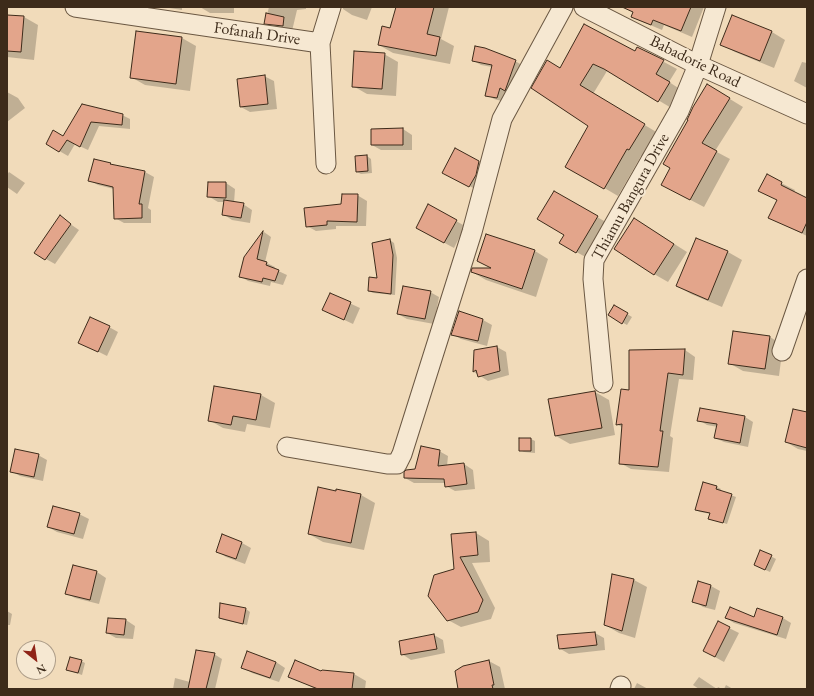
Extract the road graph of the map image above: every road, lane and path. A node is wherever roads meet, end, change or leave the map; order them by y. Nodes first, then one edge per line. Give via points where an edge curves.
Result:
1 (75, 7) edge
2 (331, 7) edge
3 (563, 7) edge
4 (587, 7) edge
5 (716, 7) edge
6 (320, 43) junction
7 (698, 65) junction
8 (807, 114) edge
9 (326, 164) dead end
10 (807, 279) edge
11 (782, 351) dead end
12 (603, 383) dead end
13 (287, 447) dead end

1 - 6 street, Fofanah Drive
2 - 6 street
3 - 13 street via 502,119 472,232 397,464
4 - 7 street, Babadorie Road
5 - 7 street, Thiamu Bangura Drive
6 - 9 street, Fofanah Drive
7 - 8 street, Babadorie Road
7 - 12 street, Thiamu Bangura Drive via 678,111 594,260 593,279
10 - 11 street

